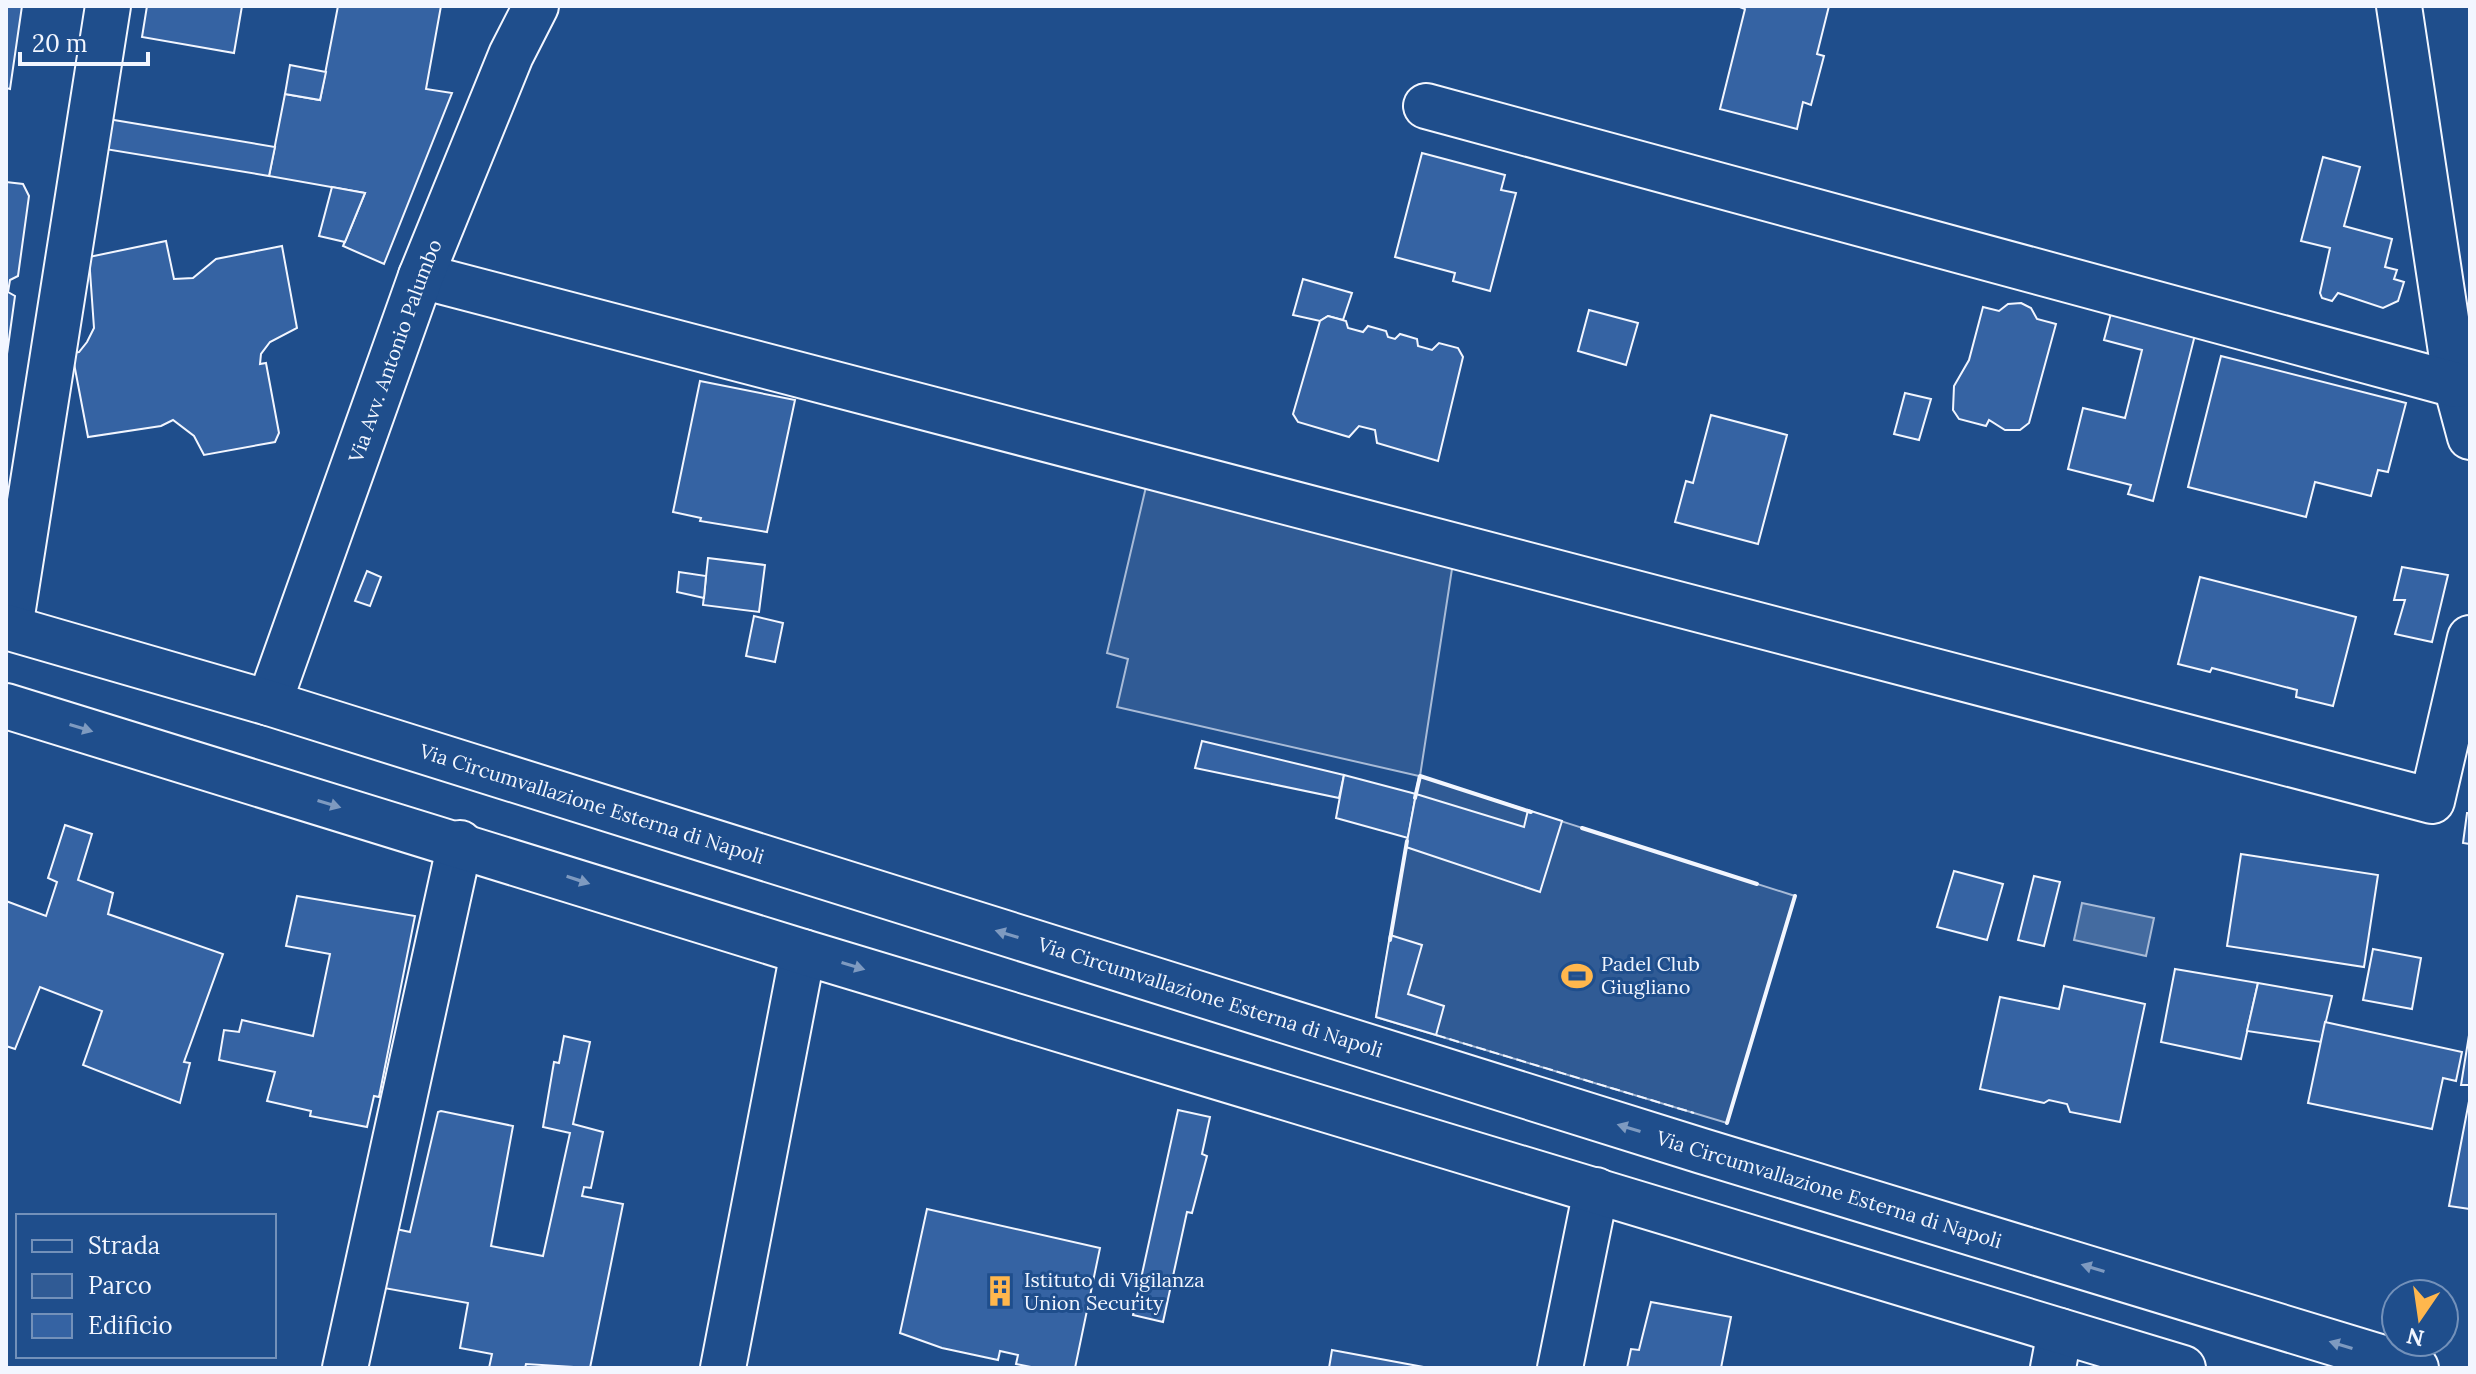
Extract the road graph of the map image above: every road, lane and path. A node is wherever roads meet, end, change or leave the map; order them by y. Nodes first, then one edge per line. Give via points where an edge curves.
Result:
1 (108, 6) edge
2 (536, 6) edge
3 (2399, 6) edge
4 (1426, 106) dead end
5 (421, 276) junction
6 (2456, 385) junction
7 (2470, 437) edge
8 (8, 627) edge
9 (2470, 638) edge
10 (269, 703) junction
11 (6, 706) edge
12 (460, 843) junction
13 (803, 952) junction
14 (1596, 1190) junction
15 (2056, 1350) edge
16 (345, 1368) edge
17 (723, 1368) edge
18 (1560, 1368) edge
19 (2183, 1368) edge
20 (2416, 1368) edge

1 - 8 street
2 - 5 street, Via Avv. Antonio Palumbo
3 - 6 street
4 - 6 street
5 - 9 street via 2432,801
5 - 10 street, Via Avv. Antonio Palumbo
6 - 7 street
8 - 10 street, Via Circumvallazione Esterna di Napoli
20 -> 10 street, Via Circumvallazione Esterna di Napoli via 1672,1142
11 -> 12 street
12 -> 13 street
12 - 16 street
13 -> 14 street
13 - 17 street
14 - 15 street
14 - 18 street
15 - 19 street

